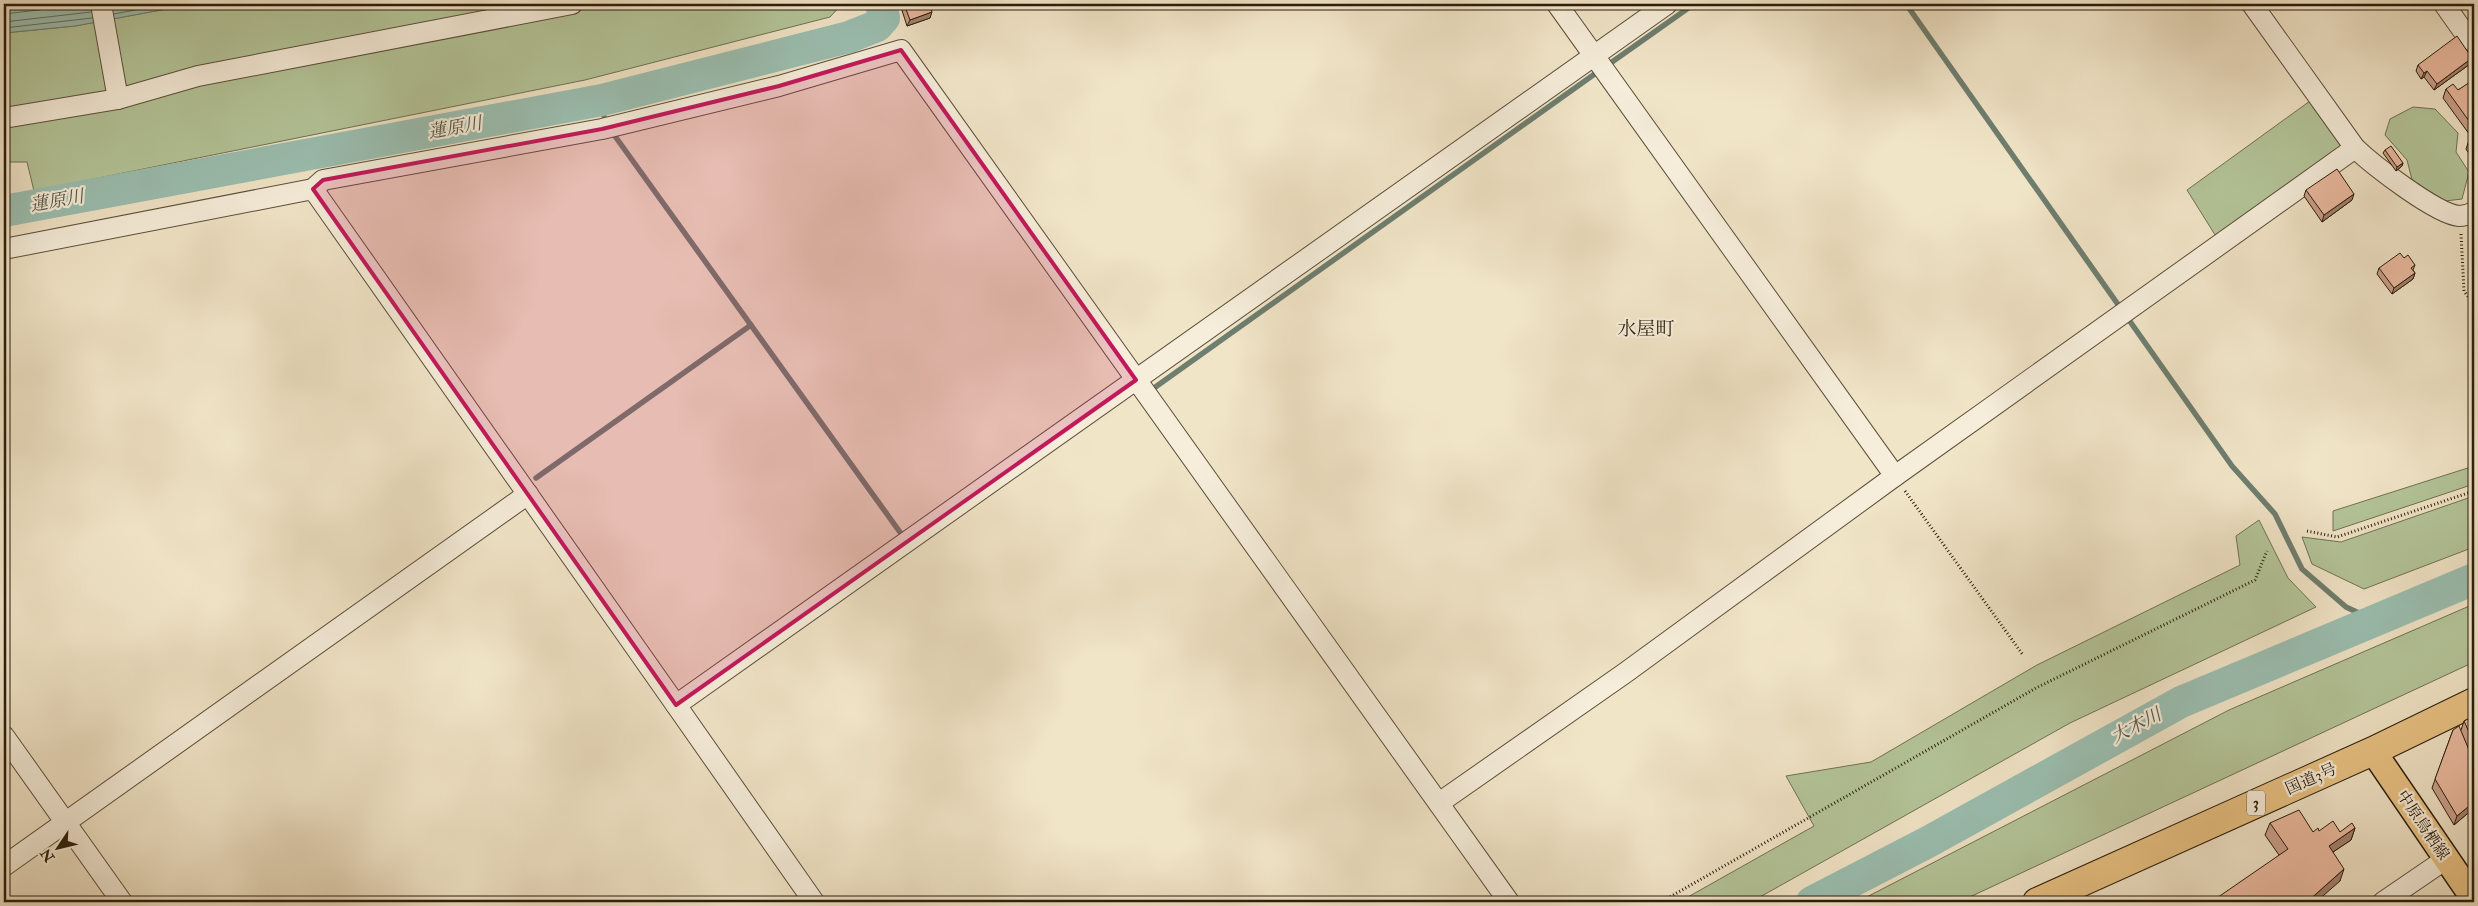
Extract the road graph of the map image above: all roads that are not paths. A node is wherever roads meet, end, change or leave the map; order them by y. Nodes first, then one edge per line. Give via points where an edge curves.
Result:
1 (101, 4) edge
2 (572, 4) edge
3 (1557, 4) edge
4 (1667, 4) edge
5 (2252, 4) edge
6 (2444, 4) edge
7 (2474, 42) edge
8 (1594, 56) junction
9 (118, 99) junction
10 (4, 118) edge
11 (2355, 148) junction
12 (313, 189) junction
13 (2467, 214) edge
14 (4, 249) edge
15 (1136, 380) junction
16 (1895, 476) junction
17 (528, 494) junction
18 (2474, 702) edge
19 (676, 705) junction
20 (4, 736) edge
21 (2373, 751) junction
22 (1439, 803) junction
23 (66, 823) junction
24 (2446, 859) junction
25 (4, 866) edge
26 (2474, 899) edge
27 (122, 902) edge
28 (814, 902) edge
29 (1509, 902) edge
30 (2037, 902) edge
31 (2383, 902) edge

1 - 9 street
2 - 9 street via 198,76
3 - 8 street
4 - 8 street
5 - 11 street
6 - 7 street
8 - 15 street
8 - 16 street
9 - 10 street
11 - 13 street via 2372,164 2444,211
11 - 16 street
12 - 14 street
12 - 15 street via 323,180 611,127 779,86 901,50
12 - 17 street
15 - 19 street
15 - 22 street
16 - 22 street via 1617,679
17 - 19 street
17 - 23 street
18 - 21 highway, 国道3号 / 3
19 - 28 street
20 - 23 street
21 - 24 main road, 中原鳥栖線
21 - 30 highway, 国道3号 / 3
22 - 29 street
23 - 25 street
23 - 27 street
24 - 26 main road, 中原鳥栖線
24 - 31 street

